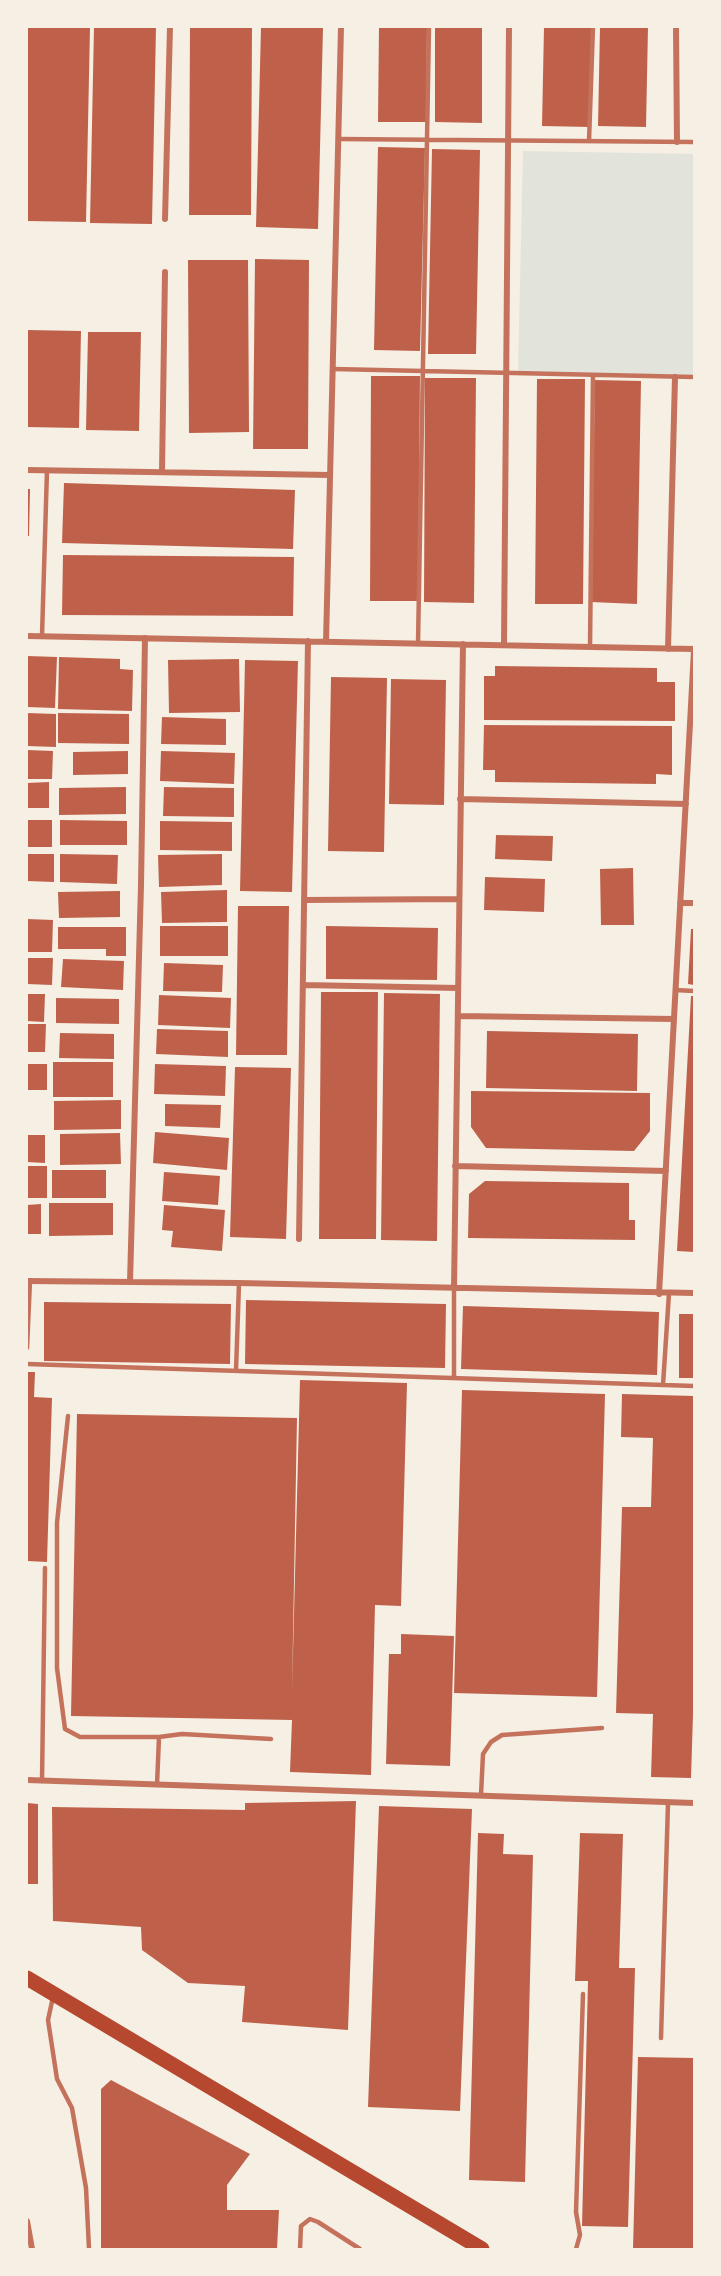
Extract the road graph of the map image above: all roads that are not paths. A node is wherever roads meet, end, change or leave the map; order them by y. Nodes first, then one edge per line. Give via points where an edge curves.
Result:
1 (170, 27) edge
2 (341, 27) edge
3 (429, 27) edge
4 (509, 27) edge
5 (593, 27) edge
6 (676, 27) edge
7 (339, 139) junction
8 (427, 140) junction
9 (508, 141) junction
10 (589, 141) junction
11 (677, 142) junction
12 (694, 142) edge
13 (165, 219) dead end
14 (165, 272) dead end
15 (333, 369) junction
16 (423, 372) junction
17 (506, 374) junction
18 (593, 375) junction
19 (675, 377) junction
20 (694, 377) edge
21 (27, 470) edge
22 (47, 470) junction
23 (162, 472) junction
24 (330, 475) junction
25 (27, 636) edge
26 (42, 636) junction
27 (145, 638) junction
28 (308, 641) junction
29 (326, 642) junction
30 (418, 644) junction
31 (463, 644) junction
32 (504, 645) junction
33 (590, 647) junction
34 (668, 649) junction
35 (694, 649) edge
36 (460, 800) junction
37 (686, 804) junction
38 (458, 899) junction
39 (304, 900) junction
40 (680, 903) junction
41 (694, 903) edge
42 (303, 985) junction
43 (458, 988) junction
44 (675, 990) junction
45 (694, 991) edge
46 (458, 1016) junction
47 (674, 1019) junction
48 (455, 1166) junction
49 (666, 1171) junction
50 (299, 1239) dead end
51 (29, 1281) edge
52 (130, 1282) junction
53 (239, 1283) junction
54 (453, 1288) junction
55 (669, 1293) junction
56 (694, 1293) edge
57 (659, 1294) junction
58 (27, 1348) edge
59 (27, 1364) edge
60 (236, 1371) junction
61 (454, 1378) junction
62 (663, 1385) junction
63 (694, 1386) edge
64 (68, 1416) dead end
65 (45, 1568) dead end
66 (602, 1728) dead end
67 (159, 1737) junction
68 (270, 1739) dead end
69 (27, 1780) edge
70 (42, 1780) junction
71 (157, 1785) junction
72 (481, 1796) junction
73 (668, 1803) junction
74 (694, 1803) edge
75 (27, 1978) edge
76 (53, 1994) junction
77 (583, 1994) dead end
78 (661, 2038) dead end
79 (27, 2221) edge
80 (32, 2249) edge
81 (89, 2249) edge
82 (300, 2249) edge
83 (360, 2249) edge
84 (482, 2249) edge
85 (576, 2249) edge

1 - 13 street
2 - 7 street
3 - 8 lane
4 - 9 street
5 - 10 lane
6 - 11 street
7 - 8 lane
7 - 15 street
8 - 9 lane
8 - 16 lane
9 - 10 lane
9 - 17 street
10 - 11 lane
11 - 12 lane
14 - 23 street
15 - 16 lane
15 - 24 street
16 - 17 lane
16 - 30 lane
17 - 18 lane
17 - 32 street
18 - 19 lane
18 - 33 lane
19 - 20 lane
19 - 34 street
21 - 22 street
22 - 23 street
22 - 26 lane
23 - 24 street
24 - 29 street
25 - 26 street
26 - 27 street
27 - 28 street
27 - 52 street
28 - 29 street
28 - 39 street
29 - 30 street
30 - 31 street
31 - 32 street
31 - 36 street
32 - 33 street
33 - 34 street
34 - 35 street
35 - 37 street
36 - 37 street
36 - 38 street
37 - 40 street
38 - 39 street
38 - 43 street
39 - 42 street
40 - 41 street
40 - 44 street
42 - 43 street
42 - 50 street
43 - 46 street
44 - 45 lane
44 - 47 street
46 - 47 street
46 - 48 street
47 - 49 street
48 - 49 street
48 - 54 street
49 - 57 street
51 - 52 street
51 - 58 lane
52 - 53 street
53 - 54 street
53 - 60 lane
54 - 57 street
54 - 61 lane
55 - 56 street
55 - 57 street
55 - 62 lane
59 - 60 lane
60 - 61 lane
61 - 62 lane
62 - 63 lane
64 - 67 lane via 57,1523 57,1668 65,1729 80,1737
65 - 70 lane
66 - 72 lane via 502,1735 483,1754
67 - 68 lane via 182,1734
67 - 71 lane
69 - 70 street
70 - 71 street
71 - 72 street
72 - 73 street
73 - 74 street
73 - 78 lane
75 - 76 main road
76 - 81 lane via 48,2020 57,2079 72,2108 86,2188
76 - 84 main road
77 - 85 lane via 576,2212 580,2235
79 - 80 street
82 - 83 lane via 302,2226 310,2220

